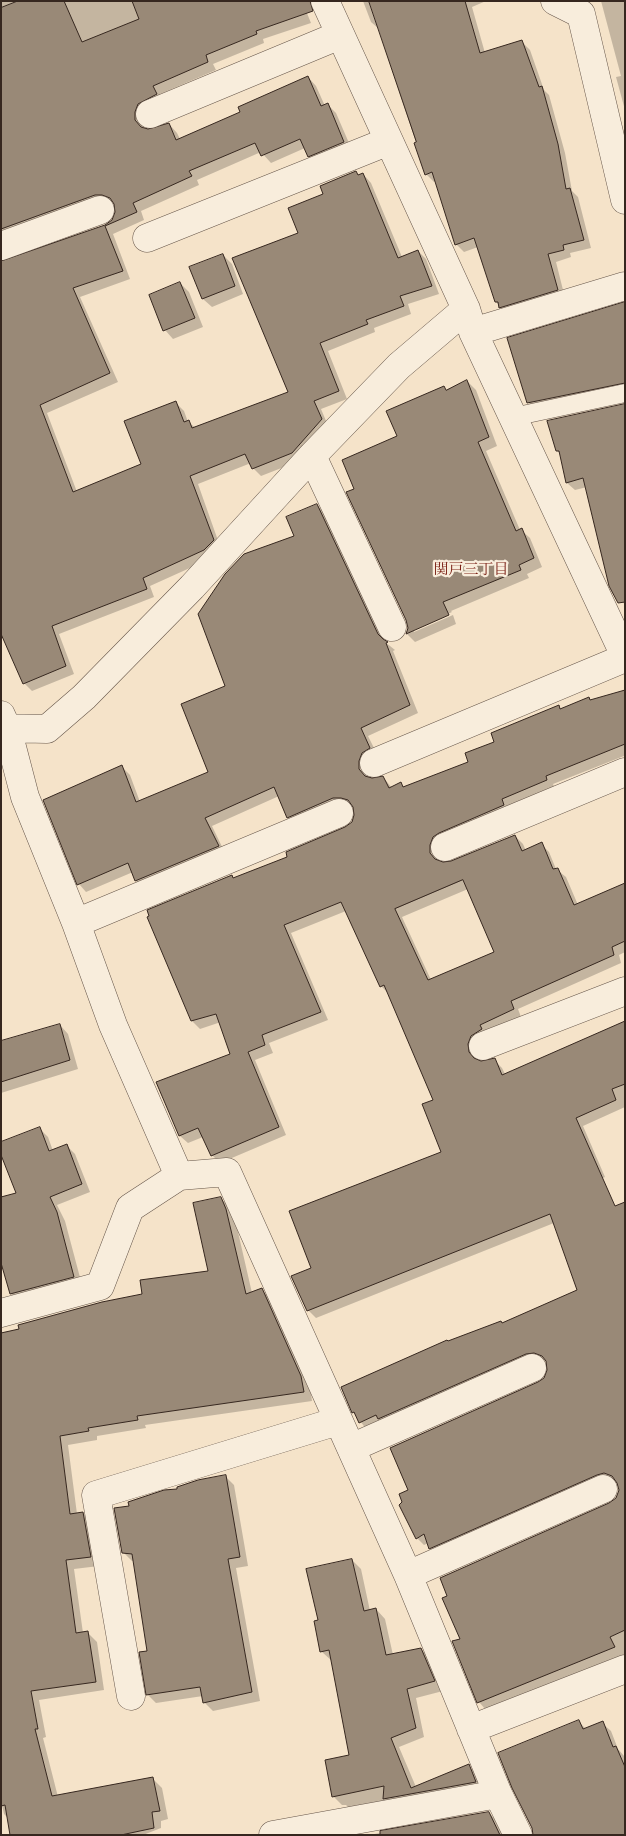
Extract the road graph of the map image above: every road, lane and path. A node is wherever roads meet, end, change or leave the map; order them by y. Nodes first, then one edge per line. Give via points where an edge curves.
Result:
1 (325, 1) edge
2 (555, 1) edge
3 (340, 35) junction
4 (150, 114) dead end
5 (389, 141) junction
6 (625, 200) edge
7 (100, 210) dead end
8 (148, 238) dead end
9 (1, 246) edge
10 (625, 286) edge
11 (469, 320) junction
12 (625, 393) edge
13 (513, 417) junction
14 (312, 456) junction
15 (392, 627) dead end
16 (625, 657) edge
17 (3, 724) edge
18 (374, 763) dead end
19 (625, 772) edge
20 (339, 813) dead end
21 (445, 847) dead end
22 (76, 923) junction
23 (625, 992) edge
24 (483, 1046) dead end
25 (179, 1176) junction
26 (1, 1313) edge
27 (532, 1368) dead end
28 (338, 1420) junction
29 (351, 1448) junction
30 (603, 1489) dead end
31 (408, 1575) junction
32 (625, 1669) edge
33 (131, 1696) dead end
34 (471, 1729) junction
35 (498, 1794) junction
36 (273, 1835) edge
37 (518, 1835) edge

1 - 3 street
2 - 6 street via 581,14
3 - 4 street
3 - 5 street
5 - 8 street
5 - 11 street
7 - 9 street
10 - 11 street
11 - 13 street
11 - 14 street via 399,366
12 - 13 lane
13 - 16 street
14 - 15 street
14 - 17 street via 192,587 84,697 47,729
16 - 18 street
17 - 22 street via 25,797
19 - 21 street
20 - 22 street
22 - 25 street via 113,1025
23 - 24 street
25 - 26 street via 130,1208 100,1286
25 - 28 street via 227,1172
27 - 29 street
28 - 29 street
28 - 33 street via 96,1495
29 - 31 street
30 - 31 street
31 - 34 street
32 - 34 street
34 - 35 street
35 - 36 street
35 - 37 street

